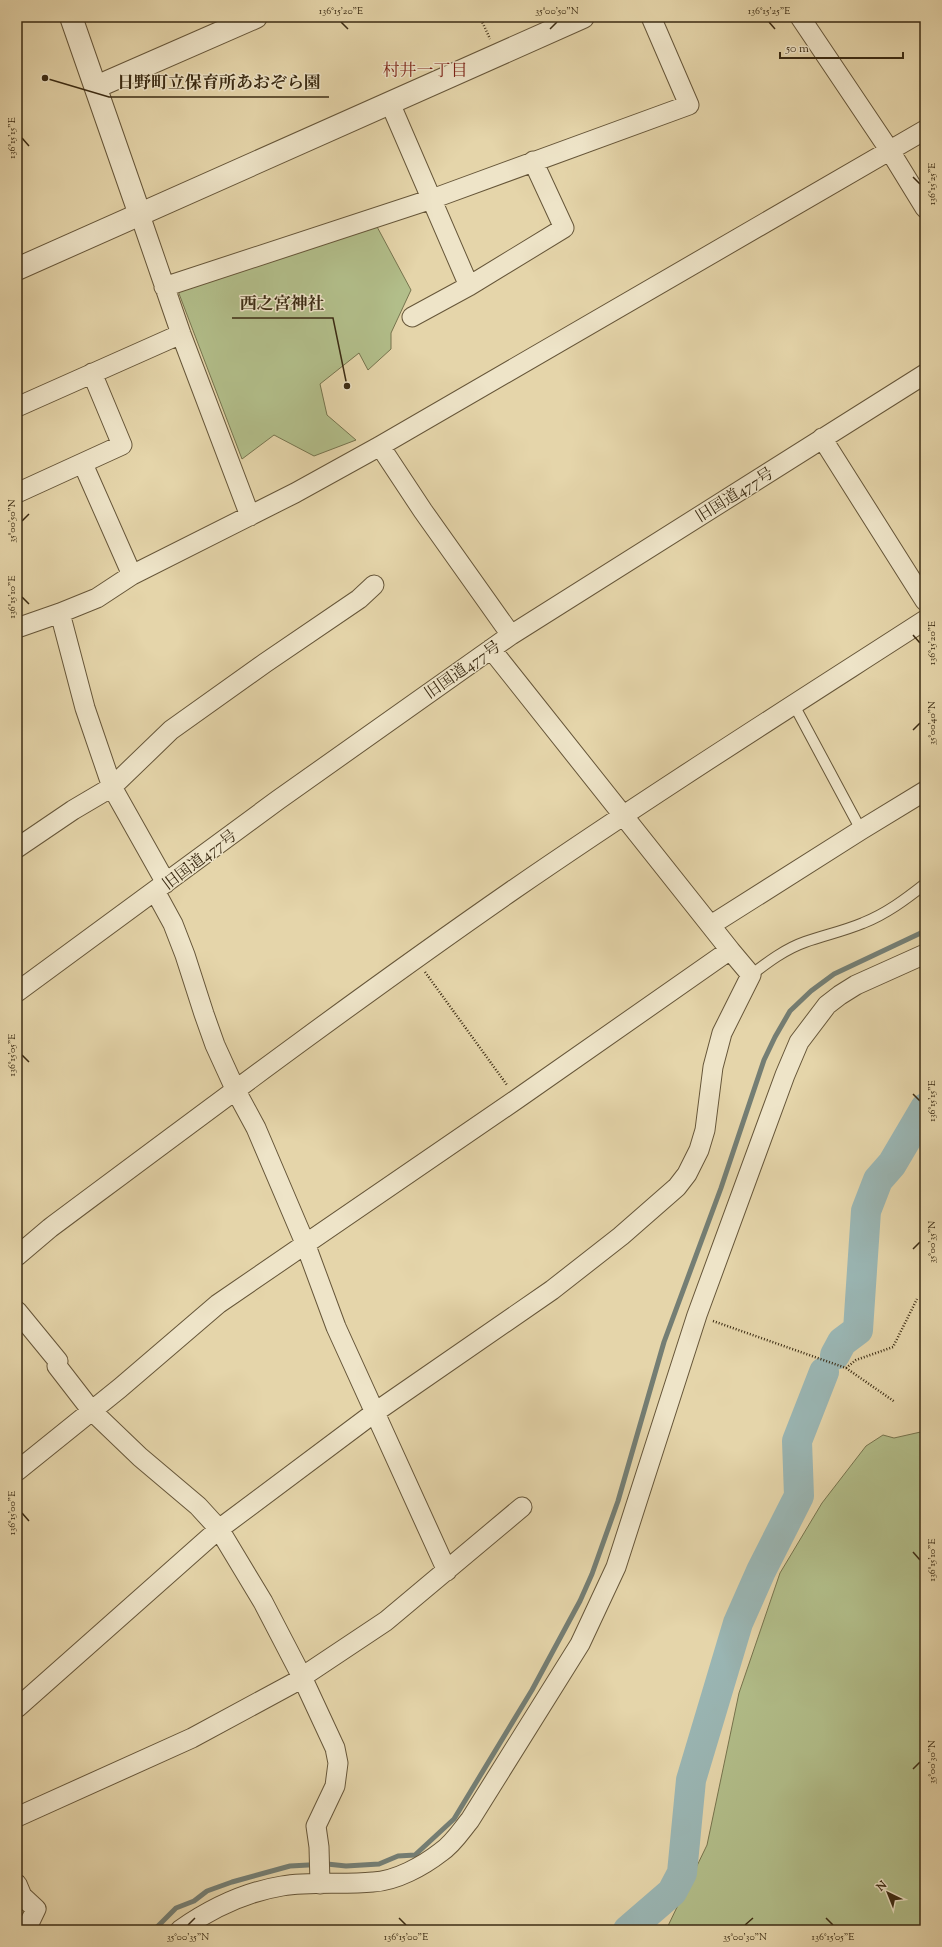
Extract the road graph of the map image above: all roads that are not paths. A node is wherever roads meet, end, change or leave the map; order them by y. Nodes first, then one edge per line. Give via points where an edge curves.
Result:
1 (71, 17) edge
2 (256, 17) edge
3 (583, 17) edge
4 (650, 17) edge
5 (800, 17) edge
6 (96, 86) junction
7 (390, 103) junction
8 (925, 130) edge
9 (890, 151) junction
10 (533, 161) junction
11 (432, 199) junction
12 (925, 208) edge
13 (140, 215) junction
14 (17, 269) edge
15 (469, 286) junction
16 (164, 287) junction
17 (412, 316) dead end
18 (181, 334) junction
19 (92, 373) junction
20 (925, 374) edge
21 (17, 407) edge
22 (822, 438) junction
23 (380, 446) junction
24 (83, 464) junction
25 (17, 493) edge
26 (250, 516) junction
27 (132, 575) junction
28 (374, 585) dead end
29 (925, 601) edge
30 (60, 613) junction
31 (925, 620) edge
32 (17, 628) edge
33 (510, 635) junction
34 (491, 649) junction
35 (794, 705) junction
36 (112, 787) junction
37 (925, 791) edge
38 (622, 816) junction
39 (861, 830) junction
40 (17, 848) edge
41 (925, 884) edge
42 (160, 887) junction
43 (711, 925) junction
44 (730, 950) junction
45 (925, 954) edge
46 (751, 975) junction
47 (17, 992) edge
48 (236, 1091) junction
49 (305, 1244) junction
50 (17, 1256) edge
51 (17, 1311) edge
52 (91, 1410) junction
53 (374, 1413) junction
54 (17, 1471) edge
55 (522, 1507) dead end
56 (219, 1530) junction
57 (447, 1571) junction
58 (303, 1677) junction
59 (17, 1708) edge
60 (17, 1817) edge
61 (320, 1880) junction
62 (17, 1884) edge
63 (26, 1930) edge
64 (180, 1930) edge

1 - 6 street
2 - 6 street
3 - 7 street
4 - 10 street via 689,105
5 - 9 street
6 - 13 street
7 - 11 street
7 - 13 street
8 - 9 street
9 - 12 street
9 - 23 street
10 - 11 street
10 - 15 street via 564,228
11 - 15 street
11 - 16 street
13 - 14 street
13 - 16 street
15 - 17 street
16 - 18 street
18 - 19 street
18 - 26 street
19 - 21 street
19 - 24 street via 122,445
20 - 22 street, 旧国道477号
22 - 29 street
22 - 33 street, 旧国道477号
23 - 26 street
23 - 33 street
24 - 25 street
24 - 27 street
26 - 27 street
27 - 30 street via 97,598
28 - 36 street via 359,599 265,662 171,730
30 - 32 street
30 - 36 street via 85,708
31 - 35 street
33 - 34 street, 旧国道477号
34 - 38 street via 583,763
34 - 42 street, 旧国道477号
35 - 38 street
35 - 39 lane
36 - 40 street
36 - 42 street
37 - 39 street
38 - 43 street
38 - 48 street via 415,959
39 - 43 street
41 - 46 lane via 908,898 864,923 805,942 777,955
42 - 47 street, 旧国道477号
42 - 48 street via 204,1014
43 - 44 street
44 - 46 street
44 - 49 street
45 - 61 street via 840,994 818,1015 799,1042 697,1315 616,1567 580,1644 470,1820 442,1852 406,1873 374,1882
46 - 53 street via 722,1033 713,1068 700,1150 677,1187 621,1236 552,1290
48 - 49 street via 256,1128
48 - 50 street via 50,1228
49 - 52 street via 218,1304
49 - 53 street via 336,1327
51 - 52 street via 58,1361 57,1366
52 - 54 street
52 - 56 street via 140,1457 198,1506
53 - 56 street
53 - 57 street
55 - 57 street
56 - 58 street via 263,1602
56 - 59 street
57 - 58 street via 386,1621
58 - 60 street via 192,1738
58 - 61 street via 335,1748 338,1763 335,1786 316,1826
61 - 64 street via 283,1885 242,1896 202,1915
62 - 63 street via 22,1896 36,1909

